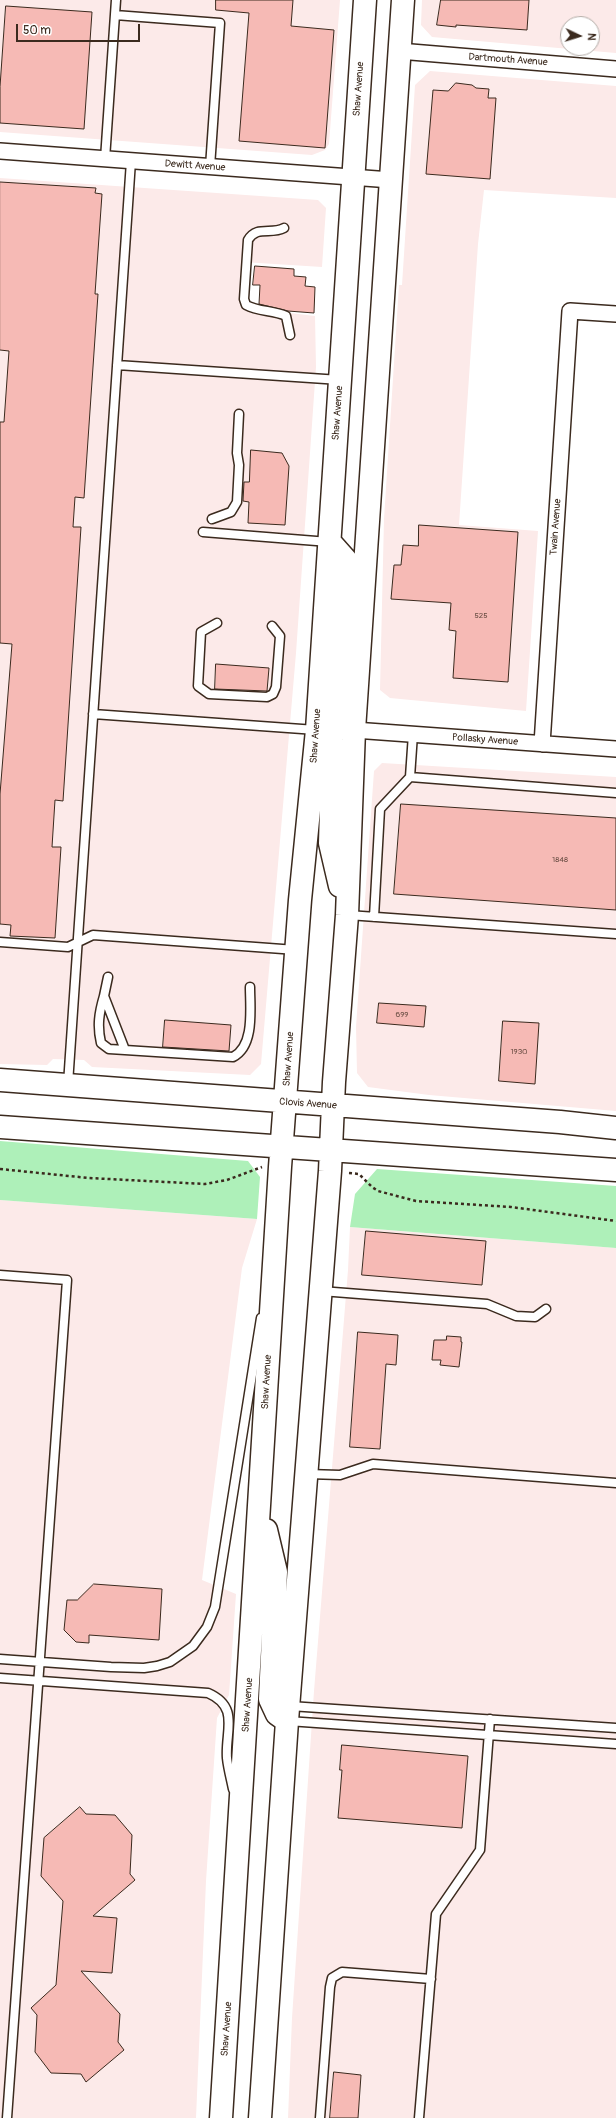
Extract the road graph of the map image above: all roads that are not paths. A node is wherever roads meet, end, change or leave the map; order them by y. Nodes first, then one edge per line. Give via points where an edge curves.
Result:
1 (116, 0) edge
2 (366, 0) edge
3 (393, 0) edge
4 (403, 0) edge
5 (114, 15) junction
6 (399, 51) junction
7 (616, 69) edge
8 (0, 151) edge
9 (105, 159) junction
10 (131, 161) junction
11 (210, 167) junction
12 (354, 178) junction
13 (391, 180) junction
14 (284, 228) dead end
15 (616, 314) edge
16 (290, 335) dead end
17 (117, 365) junction
18 (340, 380) junction
19 (239, 414) dead end
20 (212, 519) dead end
21 (203, 532) dead end
22 (330, 542) junction
23 (217, 623) dead end
24 (272, 626) dead end
25 (93, 714) junction
26 (316, 730) junction
27 (354, 730) junction
28 (413, 734) junction
29 (542, 744) junction
30 (616, 749) edge
31 (410, 777) junction
32 (616, 793) edge
33 (347, 915) junction
34 (374, 917) junction
35 (616, 934) edge
36 (0, 942) edge
37 (78, 942) junction
38 (297, 950) junction
39 (108, 977) dead end
40 (250, 987) dead end
41 (104, 996) junction
42 (124, 1050) junction
43 (0, 1080) edge
44 (68, 1085) junction
45 (286, 1102) junction
46 (333, 1106) junction
47 (0, 1127) edge
48 (616, 1128) edge
49 (282, 1147) junction
50 (330, 1151) junction
51 (616, 1170) edge
52 (278, 1208) junction
53 (0, 1275) edge
54 (320, 1291) junction
55 (546, 1309) dead end
56 (306, 1474) junction
57 (616, 1482) edge
58 (261, 1505) junction
59 (0, 1659) edge
60 (40, 1662) junction
61 (0, 1678) edge
62 (38, 1681) junction
63 (288, 1714) junction
64 (490, 1719) junction
65 (616, 1728) edge
66 (489, 1735) junction
67 (616, 1744) edge
68 (240, 1830) junction
69 (431, 1978) junction
70 (7, 2118) edge
71 (221, 2118) edge
72 (260, 2118) edge
73 (320, 2118) edge
74 (419, 2118) edge

1 - 5 lane
2 - 12 main road, Shaw Avenue
3 - 6 main road
4 - 6 main road
5 - 9 lane
5 - 11 lane via 220,22
6 - 7 street, Dartmouth Avenue
6 - 13 main road
8 - 9 street, Dewitt Avenue
9 - 10 street, Dewitt Avenue
10 - 11 street, Dewitt Avenue
10 - 17 lane
11 - 12 street, Dewitt Avenue
12 - 13 street, Dewitt Avenue
12 - 18 main road, Shaw Avenue
13 - 27 main road
14 - 16 lane via 277,232 258,230 248,240 244,299 246,305 254,310 278,312 286,316
15 - 29 street, Twain Avenue via 570,311
17 - 18 lane
17 - 25 lane
18 - 22 main road, Shaw Avenue
19 - 20 lane via 237,502 231,512
21 - 22 lane
22 - 26 main road, Shaw Avenue
22 - 27 main road via 346,560 334,718 340,727
23 - 24 lane via 201,632 198,686 209,694 267,697 273,694 276,686 280,636
25 - 26 lane
25 - 37 lane
26 - 33 main road via 330,737 333,745 330,843
26 - 38 main road, Shaw Avenue
27 - 28 street, Pollasky Avenue
27 - 33 main road
28 - 29 street, Pollasky Avenue
28 - 31 lane
29 - 30 street, Pollasky Avenue
31 - 32 lane
31 - 34 lane via 380,809
33 - 34 lane
33 - 46 main road
34 - 35 lane
36 - 37 lane via 68,946
37 - 38 lane via 93,935
37 - 44 lane
38 - 45 main road, Shaw Avenue
39 - 41 lane
40 - 42 lane via 248,1041 241,1053 233,1057
41 - 42 lane
41 - 42 lane via 98,1031 101,1043 109,1048
43 - 44 main road, Clovis Avenue
44 - 45 main road, Clovis Avenue
45 - 46 main road, Clovis Avenue
45 - 49 main road, Shaw Avenue
46 - 48 main road, Clovis Avenue
46 - 50 main road
47 - 49 main road
49 - 50 main road
49 - 52 main road, Shaw Avenue
50 - 51 main road
50 - 54 main road
52 - 58 main road, Shaw Avenue
52 - 60 lane via 215,1607 204,1632 192,1646 170,1662 144,1668
53 - 60 lane via 67,1280
54 - 55 lane via 488,1304 516,1316 535,1317
54 - 56 main road
56 - 57 lane via 340,1475 373,1464
56 - 63 main road
58 - 63 main road via 276,1572 270,1699 277,1714
58 - 68 main road, Shaw Avenue
59 - 60 lane
60 - 62 lane
61 - 62 lane
62 - 68 lane via 208,1693 216,1696 227,1708 230,1718 227,1758
62 - 70 lane
63 - 64 lane
63 - 66 lane
63 - 72 main road
64 - 65 lane
64 - 66 lane
66 - 67 lane
66 - 69 lane via 480,1850 436,1914
68 - 71 main road, Shaw Avenue
69 - 73 lane via 342,1972 332,1978
69 - 74 lane

